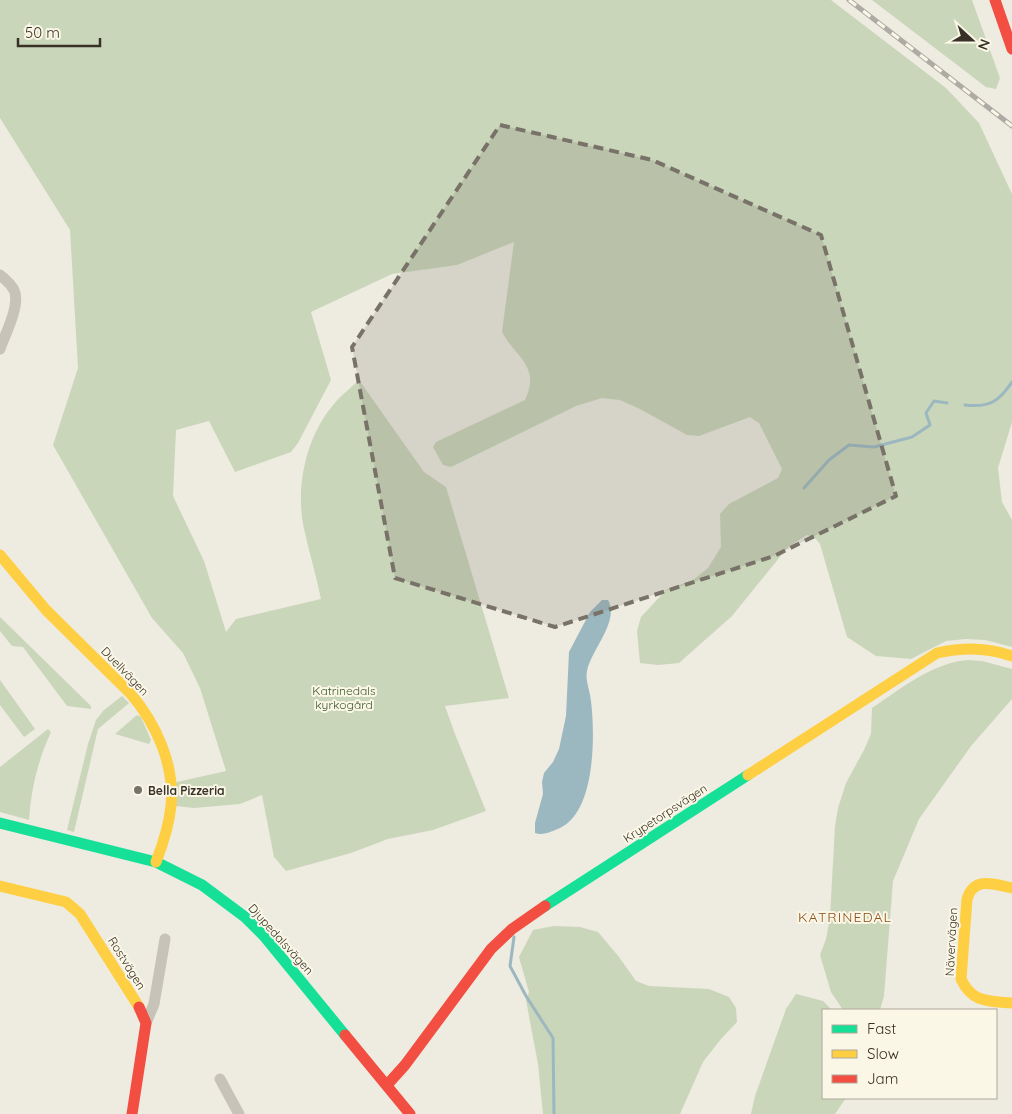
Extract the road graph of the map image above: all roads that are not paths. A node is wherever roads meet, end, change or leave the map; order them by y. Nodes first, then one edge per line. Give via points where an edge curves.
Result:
1 (995, 0) edge
2 (1012, 49) edge
3 (0, 275) edge
4 (0, 349) edge
5 (0, 555) edge
6 (1012, 656) edge
7 (0, 822) edge
8 (156, 862) junction
9 (0, 886) edge
10 (1012, 888) edge
11 (166, 939) dead end
12 (1012, 1003) edge
13 (146, 1023) junction
14 (220, 1079) dead end
15 (388, 1085) junction
16 (132, 1114) edge
17 (239, 1114) edge
18 (410, 1114) edge

1 - 2 main road
3 - 4 street via 16,297
5 - 8 main road, Duellvägen via 36,600 145,712 169,774 171,803
6 - 15 main road, Krypetorpsvägen via 971,647 937,653 534,913 491,949
7 - 8 main road, Djupedalsvägen
8 - 15 main road, Djupedalsvägen via 202,885 245,917
9 - 13 main road, Rostvägen via 66,902 74,907
10 - 12 main road, Nävervägen via 985,883 971,889 967,899 961,979 964,989 976,998
11 - 13 street via 154,1004
13 - 16 main road
14 - 17 street
15 - 18 main road, Djupedalsvägen

